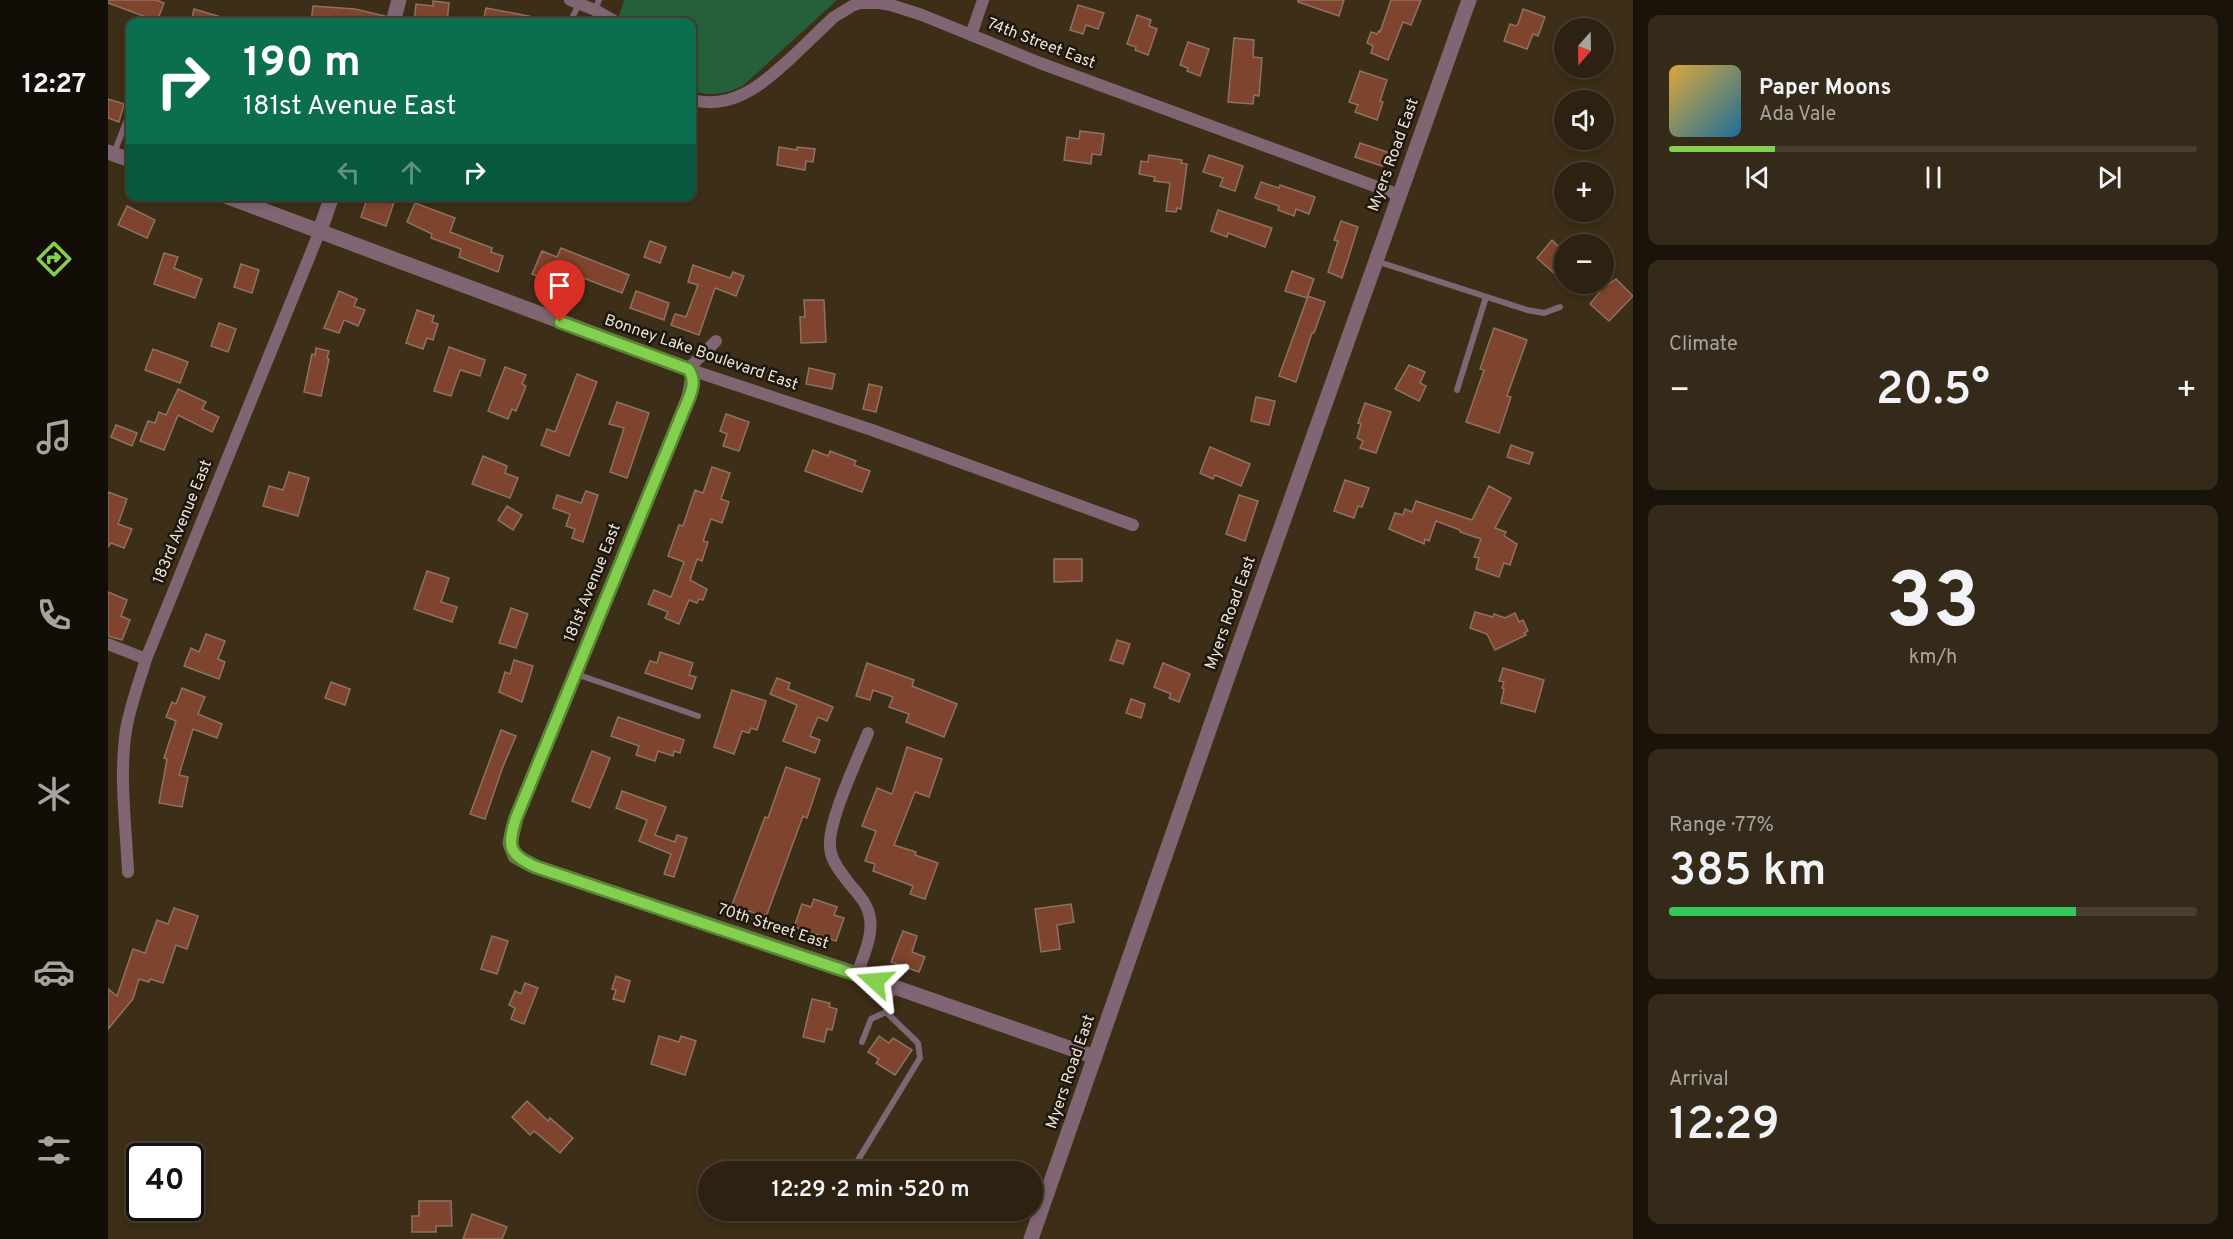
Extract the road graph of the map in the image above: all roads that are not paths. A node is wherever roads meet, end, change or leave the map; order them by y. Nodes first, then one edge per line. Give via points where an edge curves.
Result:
1 (399, 0) edge
2 (983, 0) edge
3 (1469, 0) edge
4 (574, 2) edge
5 (597, 5) edge
6 (394, 18) edge
7 (571, 18) edge
8 (612, 18) edge
9 (971, 35) junction
10 (696, 101) edge
11 (126, 121) edge
12 (111, 153) edge
13 (126, 159) edge
14 (1399, 195) junction
15 (238, 201) edge
16 (330, 201) edge
17 (319, 232) junction
18 (1376, 261) junction
19 (1486, 297) junction
20 (1560, 307) dead end
21 (716, 341) dead end
22 (688, 369) junction
23 (1457, 390) dead end
24 (1133, 525) dead end
25 (108, 644) edge
26 (146, 659) junction
27 (576, 674) junction
28 (698, 716) dead end
29 (868, 733) dead end
30 (511, 849) joint
31 (128, 872) dead end
32 (857, 974) junction
33 (894, 987) junction
34 (886, 1012) junction
35 (862, 1042) dead end
36 (1095, 1057) junction
37 (857, 1161) edge
38 (1031, 1239) edge

1 - 6 street
2 - 9 street
3 - 14 street, Myers Road East
4 - 5 street
4 - 7 lane
5 - 8 street
9 - 10 street, 74th Street East via 891,5 860,3 834,17 747,94 722,102
9 - 14 street, 74th Street East
11 - 12 lane
12 - 13 street
14 - 18 street, Myers Road East
15 - 17 street, Bonney Lake Boulevard East
16 - 17 street, 183rd Avenue East
17 - 22 street, Bonney Lake Boulevard East
17 - 26 street, 183rd Avenue East
18 - 19 lane
18 - 36 street, Myers Road East
19 - 20 lane via 1544,313
19 - 23 lane
21 - 22 street
22 - 24 street, Bonney Lake Boulevard East via 872,430
22 - 27 street, 181st Avenue East via 693,379 689,398
25 - 26 street
26 - 31 street, 183rd Avenue East via 130,711 124,749
27 - 28 lane
27 - 30 street, 181st Avenue East via 516,818
29 - 32 street via 830,840 832,857 870,914 869,938
30 - 32 street, 70th Street East via 515,856 536,867
32 - 33 street, 70th Street East
33 - 34 lane
33 - 36 street, 70th Street East
34 - 35 lane via 871,1019
34 - 37 lane via 918,1043 920,1058
36 - 38 street, Myers Road East

